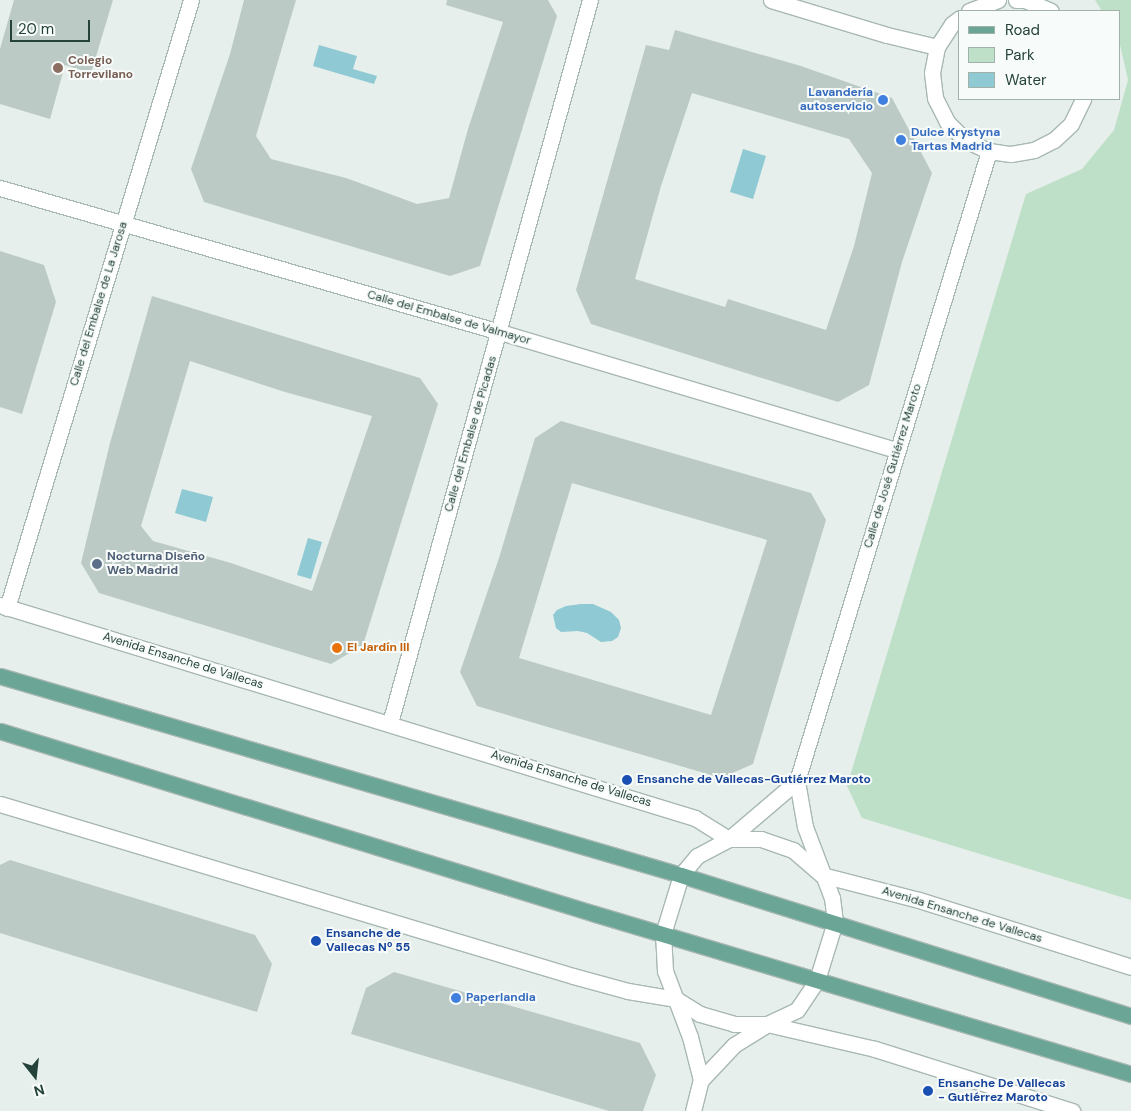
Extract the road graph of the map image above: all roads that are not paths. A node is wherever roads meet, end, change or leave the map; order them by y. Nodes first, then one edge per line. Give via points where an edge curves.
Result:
1 (191, 0) edge
2 (590, 0) edge
3 (771, 0) edge
4 (998, 0) edge
5 (1016, 0) edge
6 (1025, 0) edge
7 (972, 10) edge
8 (1049, 10) edge
9 (958, 20) edge
10 (938, 47) junction
11 (1083, 100) edge
12 (989, 151) junction
13 (0, 188) edge
14 (122, 225) junction
15 (500, 332) junction
16 (897, 450) junction
17 (4, 607) edge
18 (0, 676) edge
19 (390, 724) junction
20 (0, 731) edge
21 (797, 781) junction
22 (0, 804) edge
23 (729, 839) junction
24 (681, 875) junction
25 (822, 875) junction
26 (835, 922) junction
27 (663, 934) junction
28 (1131, 967) edge
29 (817, 980) junction
30 (676, 999) junction
31 (1131, 1016) edge
32 (767, 1024) junction
33 (1131, 1074) edge
34 (701, 1080) junction
35 (693, 1111) edge
36 (1072, 1111) edge

1 - 14 street, Calle del Embalse de La Jarosa
2 - 15 street, Calle del Embalse de Picadas
3 - 10 street
4 - 7 street
5 - 6 street
6 - 8 street
9 - 10 street
10 - 12 street via 932,73 935,98 946,122 965,140
11 - 12 street via 1071,124 1054,140 1034,150 1011,154
12 - 16 street, Calle de José Gutiérrez Maroto
13 - 14 street, Calle del Embalse de Valmayor
14 - 15 street, Calle del Embalse de Valmayor
14 - 17 street, Calle del Embalse de La Jarosa
15 - 16 street, Calle del Embalse de Valmayor
15 - 19 street, Calle del Embalse de Picadas
16 - 21 street, Calle de José Gutiérrez Maroto
17 - 19 street, Avenida Ensanche de Vallecas
18 - 24 main road
19 - 23 street, Avenida Ensanche de Vallecas via 695,818
20 - 27 main road
21 - 23 street, Calle de José Gutiérrez Maroto
21 - 25 street, Calle de José Gutiérrez Maroto via 805,827
22 - 30 street via 628,992
23 - 24 street, Calle de José Gutiérrez Maroto via 697,856
23 - 25 street, Avenida Ensanche de Vallecas via 761,839 793,850
24 - 26 main road
24 - 27 street, Calle de José Gutiérrez Maroto
25 - 26 street, Calle de José Gutiérrez Maroto via 832,898
25 - 28 street, Avenida Ensanche de Vallecas via 919,900
26 - 29 street, Calle de José Gutiérrez Maroto
26 - 31 main road
27 - 29 main road
27 - 30 street, Calle de José Gutiérrez Maroto via 665,971
29 - 32 street, Calle de José Gutiérrez Maroto via 797,1010
29 - 33 main road
30 - 32 street via 700,1014 734,1024
30 - 34 street, Calle de José Gutiérrez Maroto
32 - 34 street, Calle de José Gutiérrez Maroto via 734,1045
32 - 36 street via 875,1049
34 - 35 street, Calle de José Gutiérrez Maroto

